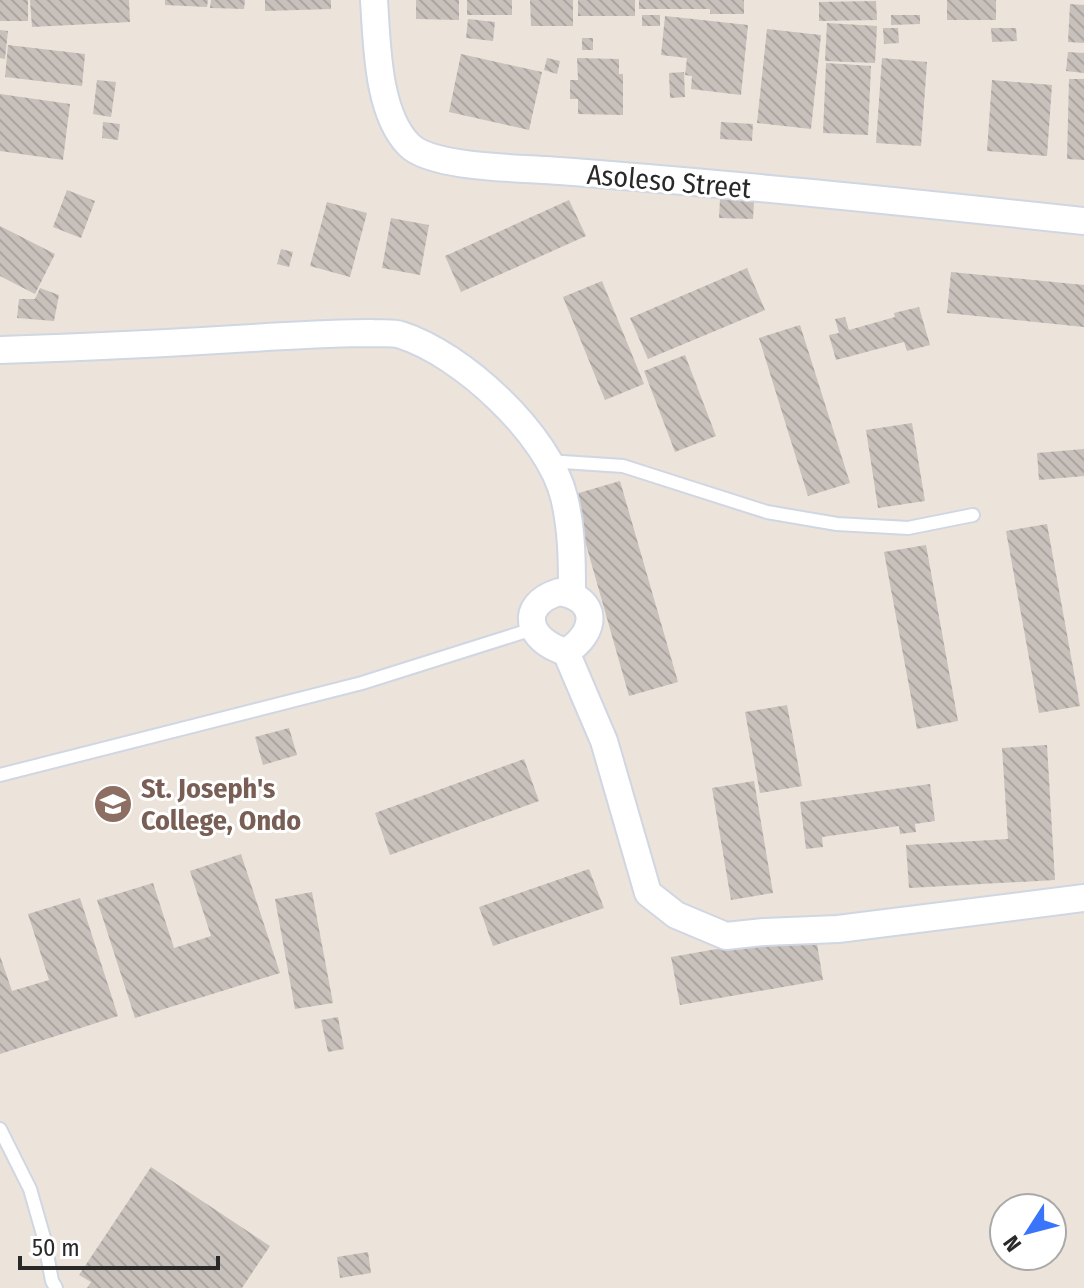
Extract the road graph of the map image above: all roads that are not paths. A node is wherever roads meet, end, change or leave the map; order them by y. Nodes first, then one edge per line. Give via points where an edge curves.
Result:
1 (374, 0) edge
2 (1084, 221) edge
3 (0, 350) edge
4 (548, 461) junction
5 (973, 515) dead end
6 (572, 594) junction
7 (533, 629) junction
8 (566, 652) junction
9 (0, 775) edge
10 (1084, 898) edge
11 (0, 1129) edge
12 (56, 1288) edge

1 - 2 street, Asoleso Street via 379,64 392,120 410,147 447,161
3 - 4 street via 398,334 431,347 466,371 523,422
4 - 5 lane via 623,466 767,512 837,524 908,528
4 - 6 street via 564,496
6 - 7 street via 559,592 537,604
6 - 8 street via 583,602 590,626 585,638
7 - 8 street via 551,648
7 - 9 lane via 362,683
8 - 10 street via 604,741 648,893 676,915 726,936 838,929
11 - 12 lane via 30,1189

